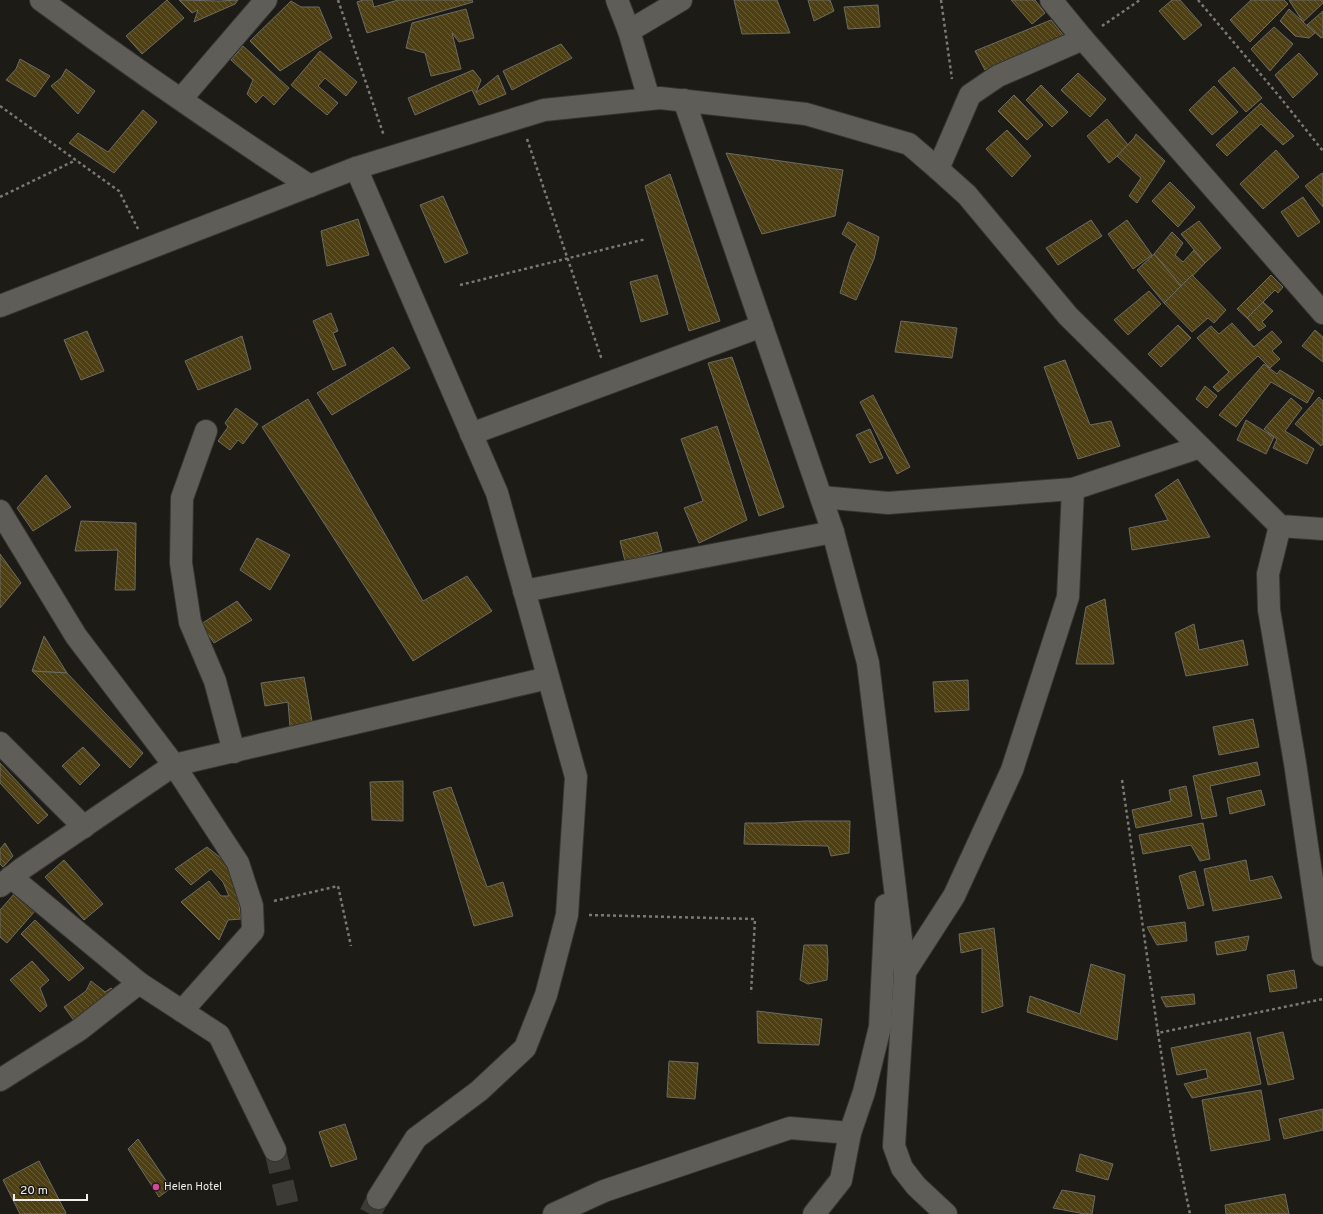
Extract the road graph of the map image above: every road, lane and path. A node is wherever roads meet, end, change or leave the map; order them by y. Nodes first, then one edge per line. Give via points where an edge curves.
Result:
1 (41, 0) edge
2 (266, 0) edge
3 (338, 0) edge
4 (617, 0) edge
5 (681, 0) edge
6 (941, 0) edge
7 (1051, 0) edge
8 (1140, 0) edge
9 (1198, 0) edge
10 (629, 31) junction
11 (1083, 39) junction
12 (953, 83) dead end
13 (181, 99) junction
14 (649, 99) junction
15 (684, 100) junction
16 (0, 106) edge
17 (519, 118) junction
18 (1323, 151) edge
19 (391, 157) junction
20 (76, 160) junction
21 (356, 168) junction
22 (938, 169) junction
23 (310, 186) junction
24 (0, 198) edge
25 (646, 239) dead end
26 (148, 249) junction
27 (567, 258) junction
28 (460, 285) dead end
29 (0, 306) edge
30 (1323, 313) edge
31 (762, 326) junction
32 (610, 382) junction
33 (206, 431) dead end
34 (471, 434) junction
35 (1200, 447) junction
36 (1074, 489) junction
37 (821, 497) junction
38 (0, 511) edge
39 (1280, 526) junction
40 (1323, 529) edge
41 (833, 532) junction
42 (524, 591) junction
43 (548, 678) junction
44 (0, 743) edge
45 (234, 752) junction
46 (174, 765) junction
47 (1122, 780) dead end
48 (84, 827) junction
49 (890, 844) junction
50 (6, 882) edge
51 (252, 906) junction
52 (567, 915) junction
53 (351, 946) dead end
54 (1323, 955) edge
55 (905, 972) junction
56 (139, 983) junction
57 (751, 993) dead end
58 (1323, 999) edge
59 (182, 1011) junction
60 (1158, 1033) junction
61 (0, 1080) edge
62 (850, 1133) junction
63 (275, 1150) tunnel mouth
64 (378, 1198) tunnel mouth
65 (554, 1214) edge
66 (814, 1214) edge
67 (946, 1214) edge
68 (1190, 1214) edge

1 - 13 street
2 - 13 street
3 - 19 path
4 - 10 street
5 - 10 street
6 - 12 path
7 - 11 street
8 - 11 path
9 - 18 path
10 - 14 street
11 - 22 street via 998,76 970,95
11 - 30 street
13 - 23 street
14 - 15 street
14 - 17 street via 544,110
15 - 22 street via 806,114 909,144
15 - 31 street
16 - 20 path
17 - 19 street
17 - 27 path
19 - 21 street
20 - 24 path
20 - 26 path via 119,191
21 - 23 street
21 - 34 street
22 - 35 street via 967,195 1068,316
23 - 26 street
25 - 27 path
26 - 29 street
27 - 28 path
27 - 32 path
31 - 32 street
31 - 37 street
32 - 34 street
33 - 45 street via 182,498 181,563 190,622 215,681
34 - 42 street via 497,493
35 - 36 street
35 - 39 street
36 - 37 street via 888,503
36 - 55 street via 1068,598 1012,770 954,896
37 - 41 street
38 - 46 street via 76,636
39 - 40 street
39 - 54 street via 1268,574 1269,610 1295,763
41 - 42 street
41 - 49 street via 868,663
42 - 43 street
43 - 45 street
43 - 52 street via 576,777
44 - 48 street
45 - 46 street
46 - 48 street
46 - 51 street via 238,863
47 - 60 path
48 - 50 street
49 - 55 street
49 - 62 street via 880,1027 864,1092
50 - 56 street
51 - 53 path via 338,886
51 - 59 street via 253,931
52 - 57 path via 755,919
52 - 64 street via 546,995 525,1048 480,1091 416,1138
55 - 67 street via 894,1146 902,1168 916,1186
56 - 59 street
56 - 61 street via 79,1030
58 - 60 path
59 - 63 street via 219,1035
60 - 68 path via 1174,1136
62 - 65 street via 790,1128 604,1191
62 - 66 street via 841,1180

